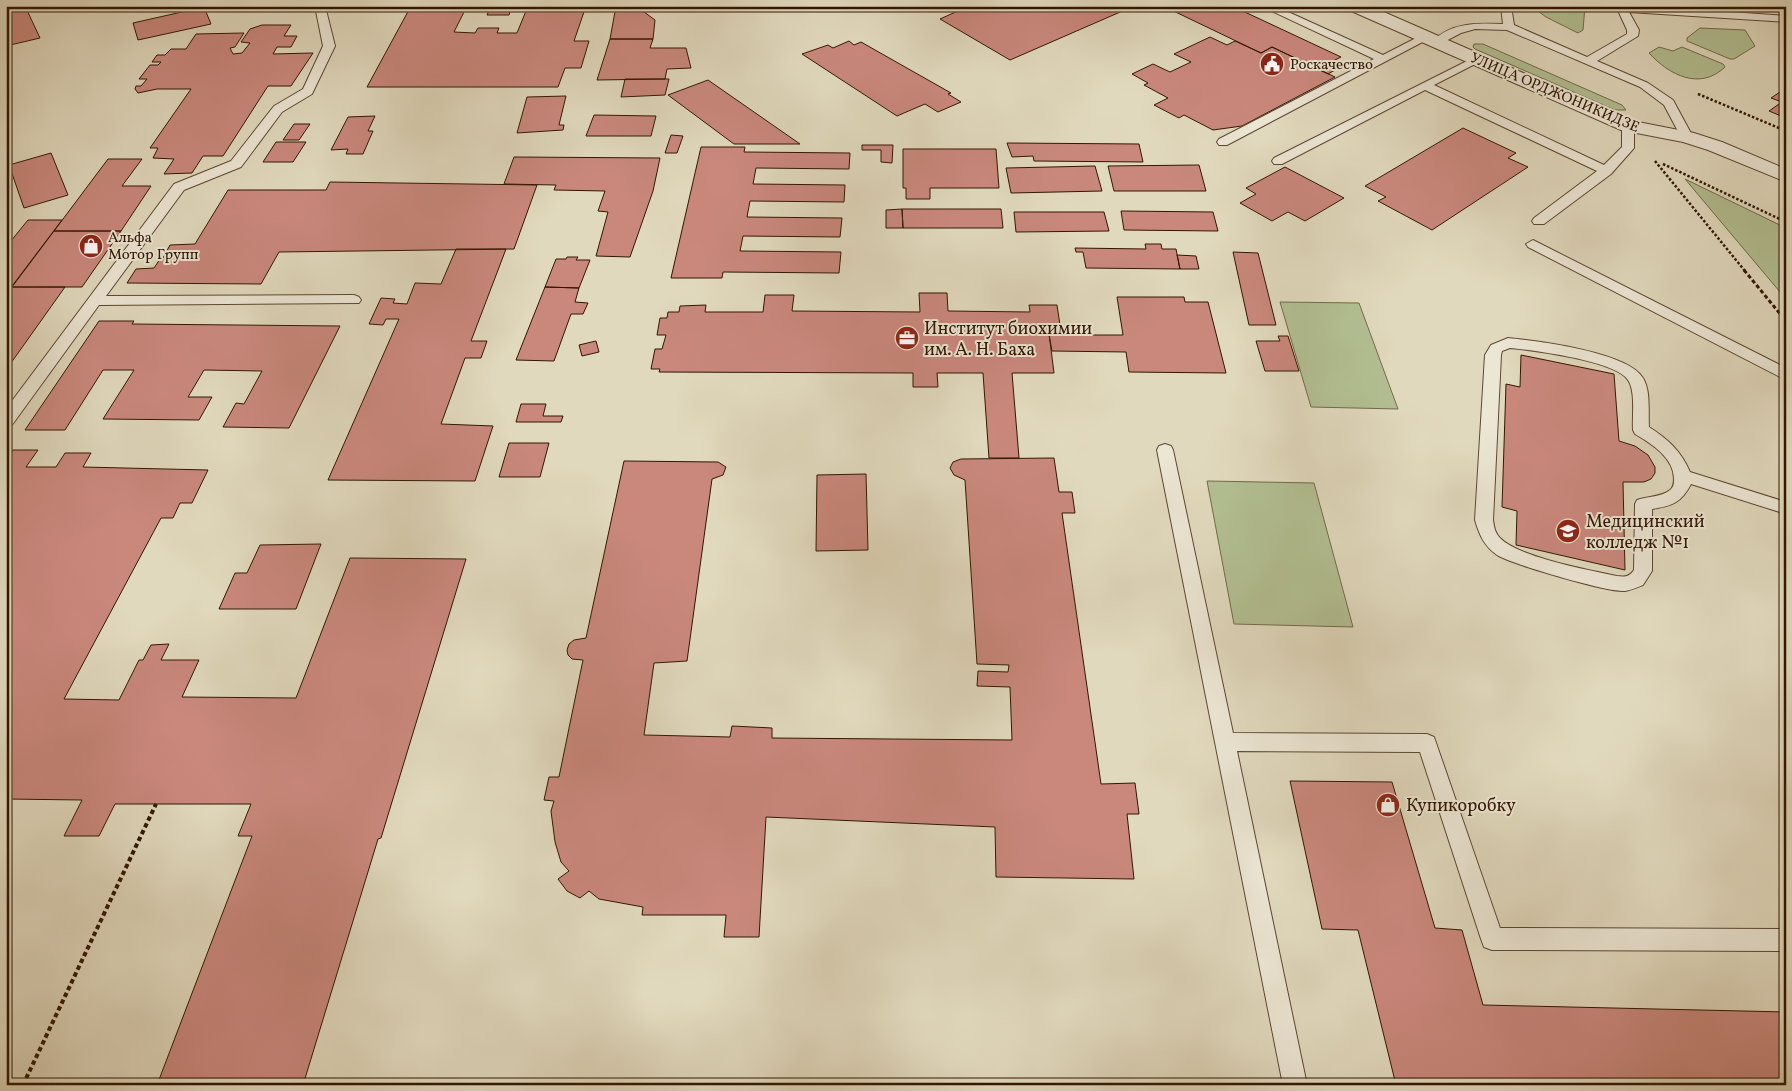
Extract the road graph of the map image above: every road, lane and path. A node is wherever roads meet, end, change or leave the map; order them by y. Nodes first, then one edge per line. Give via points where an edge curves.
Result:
1 (320, 6) edge
2 (1266, 6) edge
3 (1355, 6) edge
4 (1506, 6) edge
5 (1622, 7) edge
6 (1786, 19) edge
7 (1509, 27) junction
8 (1432, 39) junction
9 (1382, 59) junction
10 (1477, 59) junction
11 (1588, 61) junction
12 (1426, 86) junction
13 (1628, 126) junction
14 (1687, 137) junction
15 (1223, 142) dead end
16 (1278, 161) dead end
17 (1606, 171) junction
18 (1786, 176) edge
19 (1538, 222) dead end
20 (1786, 222) edge
21 (1533, 244) dead end
22 (354, 300) dead end
23 (95, 301) junction
24 (1786, 320) edge
25 (1786, 375) edge
26 (6, 421) edge
27 (1165, 450) dead end
28 (1684, 476) junction
29 (1786, 508) edge
30 (1225, 742) junction
31 (156, 804) dead end
32 (1786, 940) edge
33 (23, 1085) edge
34 (1295, 1085) edge

1 - 23 lane via 329,46 308,91 278,109 236,164 179,187
2 - 9 lane
3 - 8 street, УЛИЦА ОРДЖОНИКИДЗЕ
4 - 7 lane
5 - 6 lane
5 - 11 lane via 1633,30 1632,36
7 - 8 lane via 1475,26
7 - 11 lane
8 - 9 lane
8 - 10 street, УЛИЦА ОРДЖОНИКИДЗЕ
9 - 15 lane
10 - 12 lane
10 - 13 street, УЛИЦА ОРДЖОНИКИДЗЕ
11 - 14 lane via 1661,95 1673,109
12 - 16 lane
12 - 17 lane
13 - 14 street, УЛИЦА ОРДЖОНИКИДЗЕ
13 - 17 lane via 1628,148
14 - 18 street, УЛИЦА ОРДЖОНИКИДЗЕ
17 - 19 lane
20 - 24 path via 1653,159
21 - 25 lane
22 - 23 lane
23 - 26 lane
27 - 30 lane
28 - 28 lane via 1672,451 1641,430 1637,382 1629,370 1608,361 1520,344 1502,344 1494,350 1484,520 1487,533 1501,549 1531,562 1618,583 1632,582 1641,577 1643,571 1643,504 1672,496 1681,487
28 - 29 lane
30 - 32 lane via 1427,743 1492,939
30 - 34 lane
31 - 33 path

